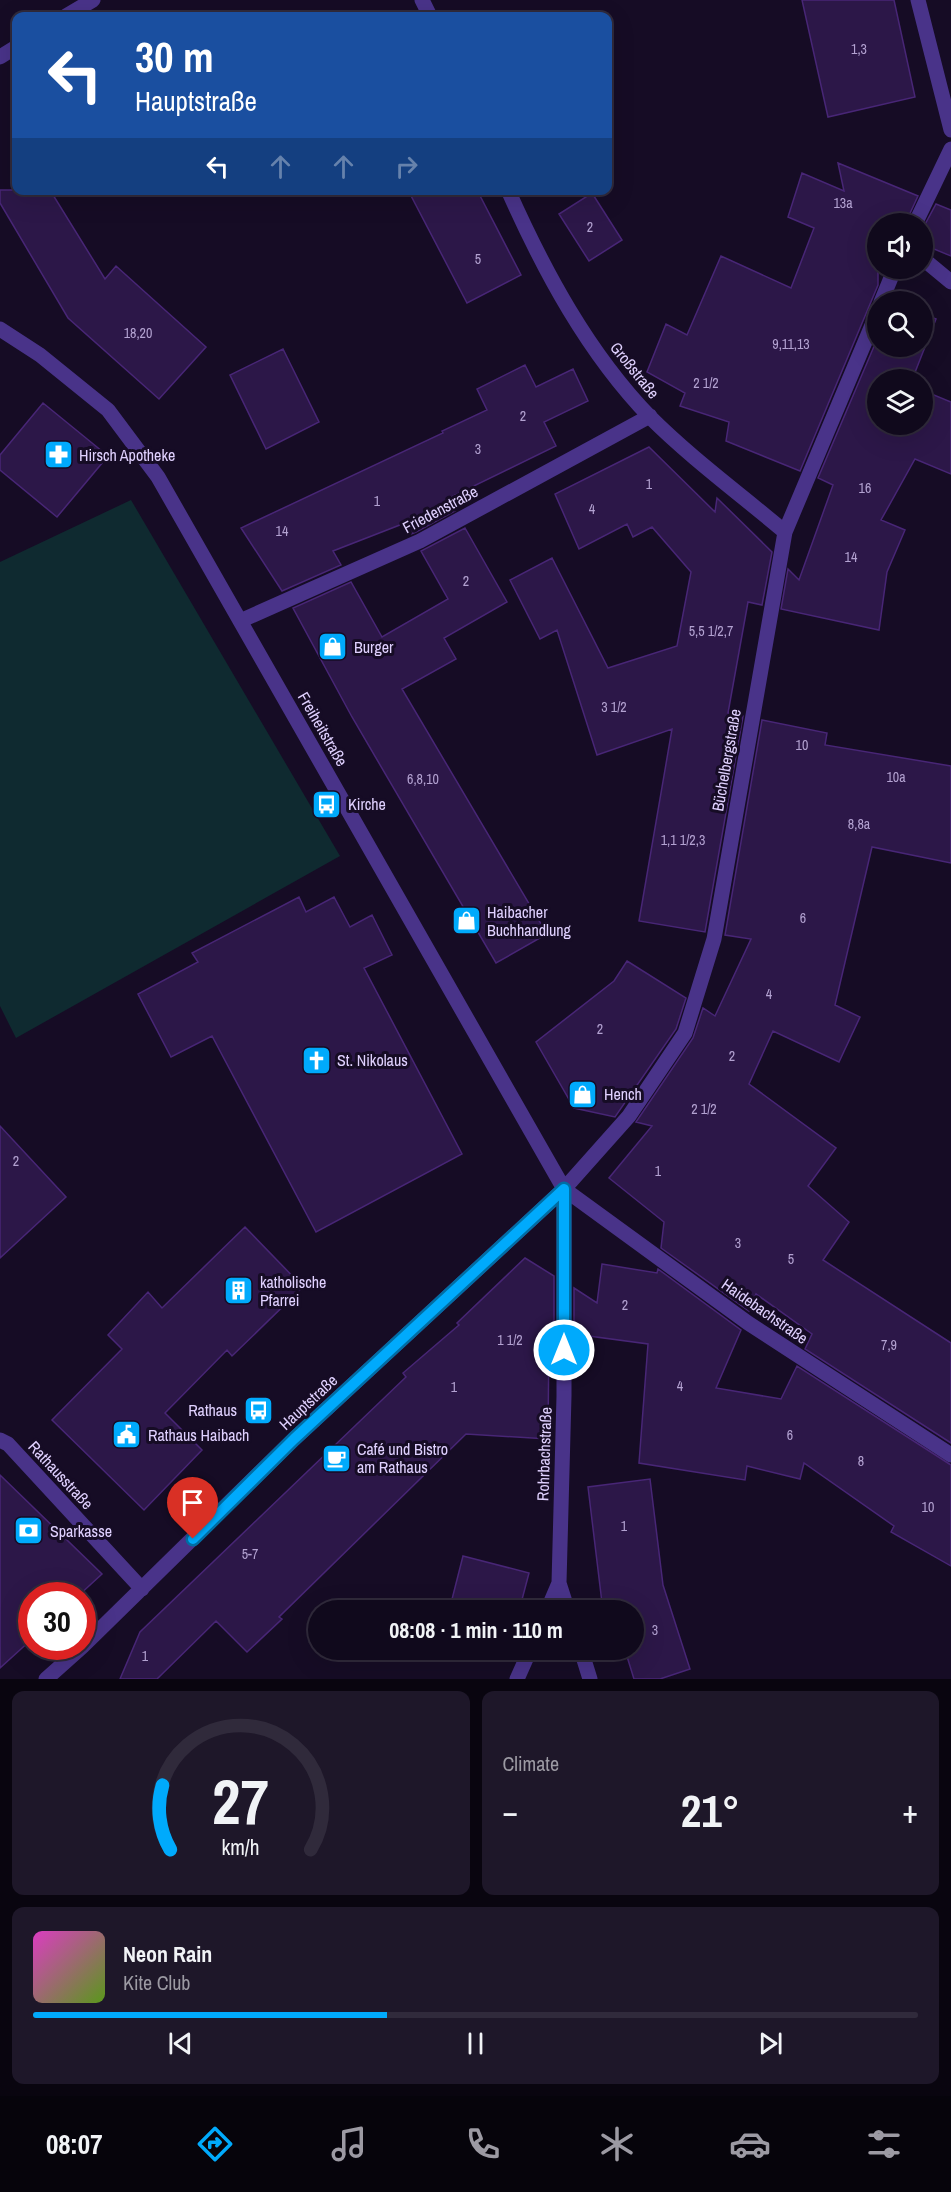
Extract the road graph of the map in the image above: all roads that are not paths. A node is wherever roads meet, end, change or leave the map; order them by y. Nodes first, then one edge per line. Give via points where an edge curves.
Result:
1 (93, 0) edge
2 (918, 0) edge
3 (73, 12) edge
4 (951, 130) edge
5 (951, 149) edge
6 (510, 195) edge
7 (920, 213) edge
8 (933, 267) edge
9 (951, 282) edge
10 (0, 329) edge
11 (867, 337) edge
12 (650, 416) junction
13 (785, 532) junction
14 (240, 621) junction
15 (564, 1189) junction
16 (0, 1440) edge
17 (951, 1455) edge
18 (559, 1583) junction
19 (142, 1589) junction
20 (552, 1600) edge
21 (564, 1600) edge
22 (96, 1633) edge
23 (69, 1660) edge
24 (526, 1660) edge
25 (584, 1660) edge
26 (66, 1663) junction
27 (46, 1679) edge
28 (68, 1679) edge
29 (517, 1679) edge
30 (590, 1679) edge

1 - 3 street
2 - 4 street
5 - 7 street
6 - 12 street, Großstraße via 585,337
8 - 9 street
10 - 14 street, Freiheitstraße via 40,355 108,410 158,477
11 - 13 street, Büchelbergstraße
12 - 13 street, Großstraße
12 - 14 street, Friedenstraße via 420,541
13 - 15 street, Büchelbergstraße via 714,939 685,1033 629,1116
14 - 15 street, Freiheitstraße
15 - 17 street, Haidebachstraße via 748,1323
15 - 18 street, Rohrbachstraße
15 - 19 street, Hauptstraße via 294,1439
16 - 19 street, Rathausstraße via 8,1444
18 - 20 street
18 - 21 street, Rohrbachstraße
19 - 22 street, Hauptstraße
23 - 26 street, Hauptstraße
24 - 29 street
25 - 30 street
26 - 27 street, Hauptstraße
26 - 28 street

